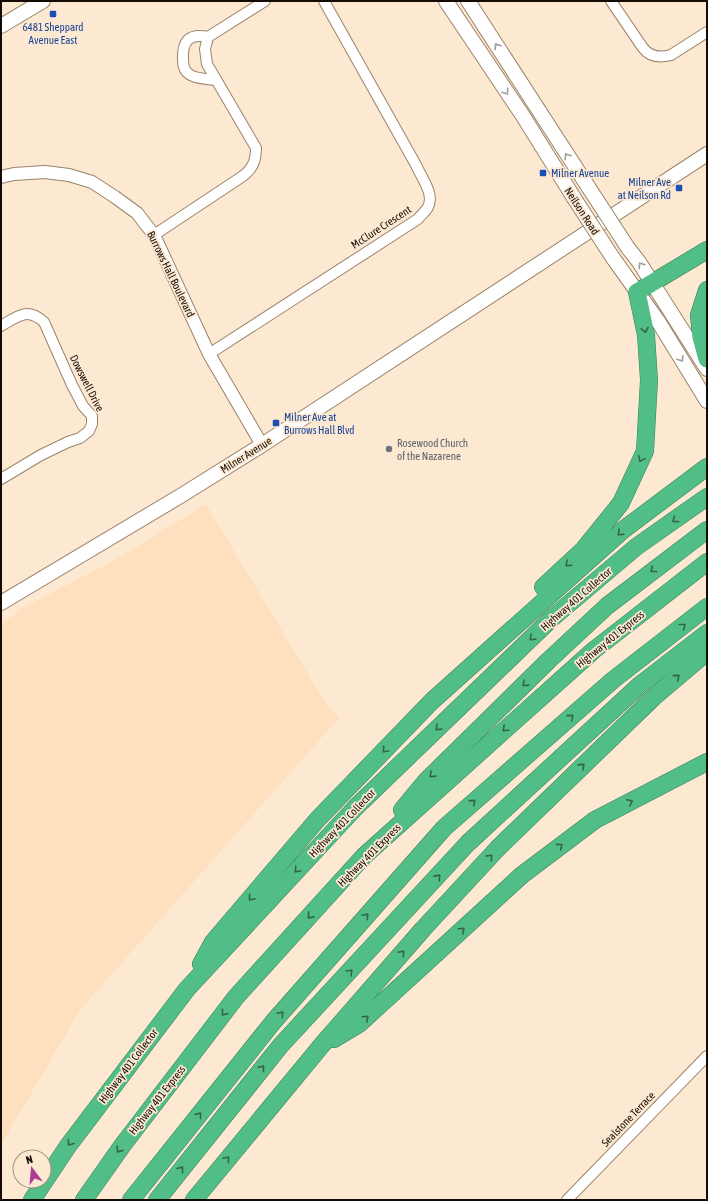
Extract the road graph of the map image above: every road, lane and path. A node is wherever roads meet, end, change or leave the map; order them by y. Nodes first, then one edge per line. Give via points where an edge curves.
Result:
1 (44, 1) edge
2 (265, 1) edge
3 (324, 1) edge
4 (446, 1) edge
5 (468, 1) edge
6 (611, 1) edge
7 (1, 26) edge
8 (707, 32) edge
9 (208, 38) junction
10 (216, 80) junction
11 (707, 154) edge
12 (1, 177) edge
13 (154, 235) junction
14 (707, 250) edge
15 (652, 282) junction
16 (707, 290) edge
17 (637, 292) junction
18 (1, 326) edge
19 (209, 354) junction
20 (707, 359) edge
21 (707, 369) edge
22 (707, 401) edge
23 (262, 445) junction
24 (707, 467) edge
25 (1, 479) edge
26 (707, 497) edge
27 (707, 530) edge
28 (707, 562) edge
29 (1, 603) edge
30 (707, 607) edge
31 (707, 633) edge
32 (707, 652) edge
33 (432, 702) junction
34 (707, 762) edge
35 (364, 856) junction
36 (187, 989) junction
37 (321, 1046) junction
38 (707, 1056) edge
39 (32, 1200) edge
40 (84, 1200) edge
41 (131, 1200) edge
42 (157, 1200) edge
43 (194, 1200) edge
44 (567, 1200) edge

1 - 7 main road
2 - 9 street
3 - 19 street, McClure Crescent via 416,165 428,190 430,203 418,219
4 -> 17 main road, Neilson Road, bridge
15 -> 5 main road, Neilson Road, bridge
6 - 8 street via 646,52 654,56 671,55
9 - 10 street via 207,64
9 - 10 street via 194,36 187,40 183,46 183,67 189,74
10 - 13 street via 256,148 254,165 248,173
11 - 23 main road, Milner Avenue
12 - 13 street, Burrows Hall Boulevard via 44,172 92,182 137,213
13 - 19 street, Burrows Hall Boulevard
14 - 15 highway
15 - 17 highway
15 - 21 main road, Neilson Road
16 - 20 highway via 699,315
17 -> 22 main road, Neilson Road
17 -> 33 highway via 646,335 649,380 645,450 621,503 584,549 444,679
18 - 25 street, Dowswell Drive via 18,315 30,313 44,322 72,385 83,406 92,416 92,424 89,431 80,438 41,455
19 - 23 street, Burrows Hall Boulevard
23 - 29 main road, Milner Avenue
24 -> 33 highway via 623,530
26 -> 36 highway, Highway 401 Collector via 636,547 551,619 355,808
27 -> 35 highway via 608,606 548,661 426,781
28 -> 35 highway, Highway 401 Express via 594,650
41 -> 30 highway via 274,1022 444,828 613,680
42 -> 31 highway via 281,1045 468,843 641,684
37 -> 32 highway via 498,848 654,697
33 -> 36 highway via 317,820 213,942
37 -> 34 highway via 359,1024 522,875 595,820
35 -> 40 highway, Highway 401 Express via 236,997
36 -> 39 highway, Highway 401 Collector via 68,1146
43 -> 37 highway
38 - 44 street, Sealstone Terrace

